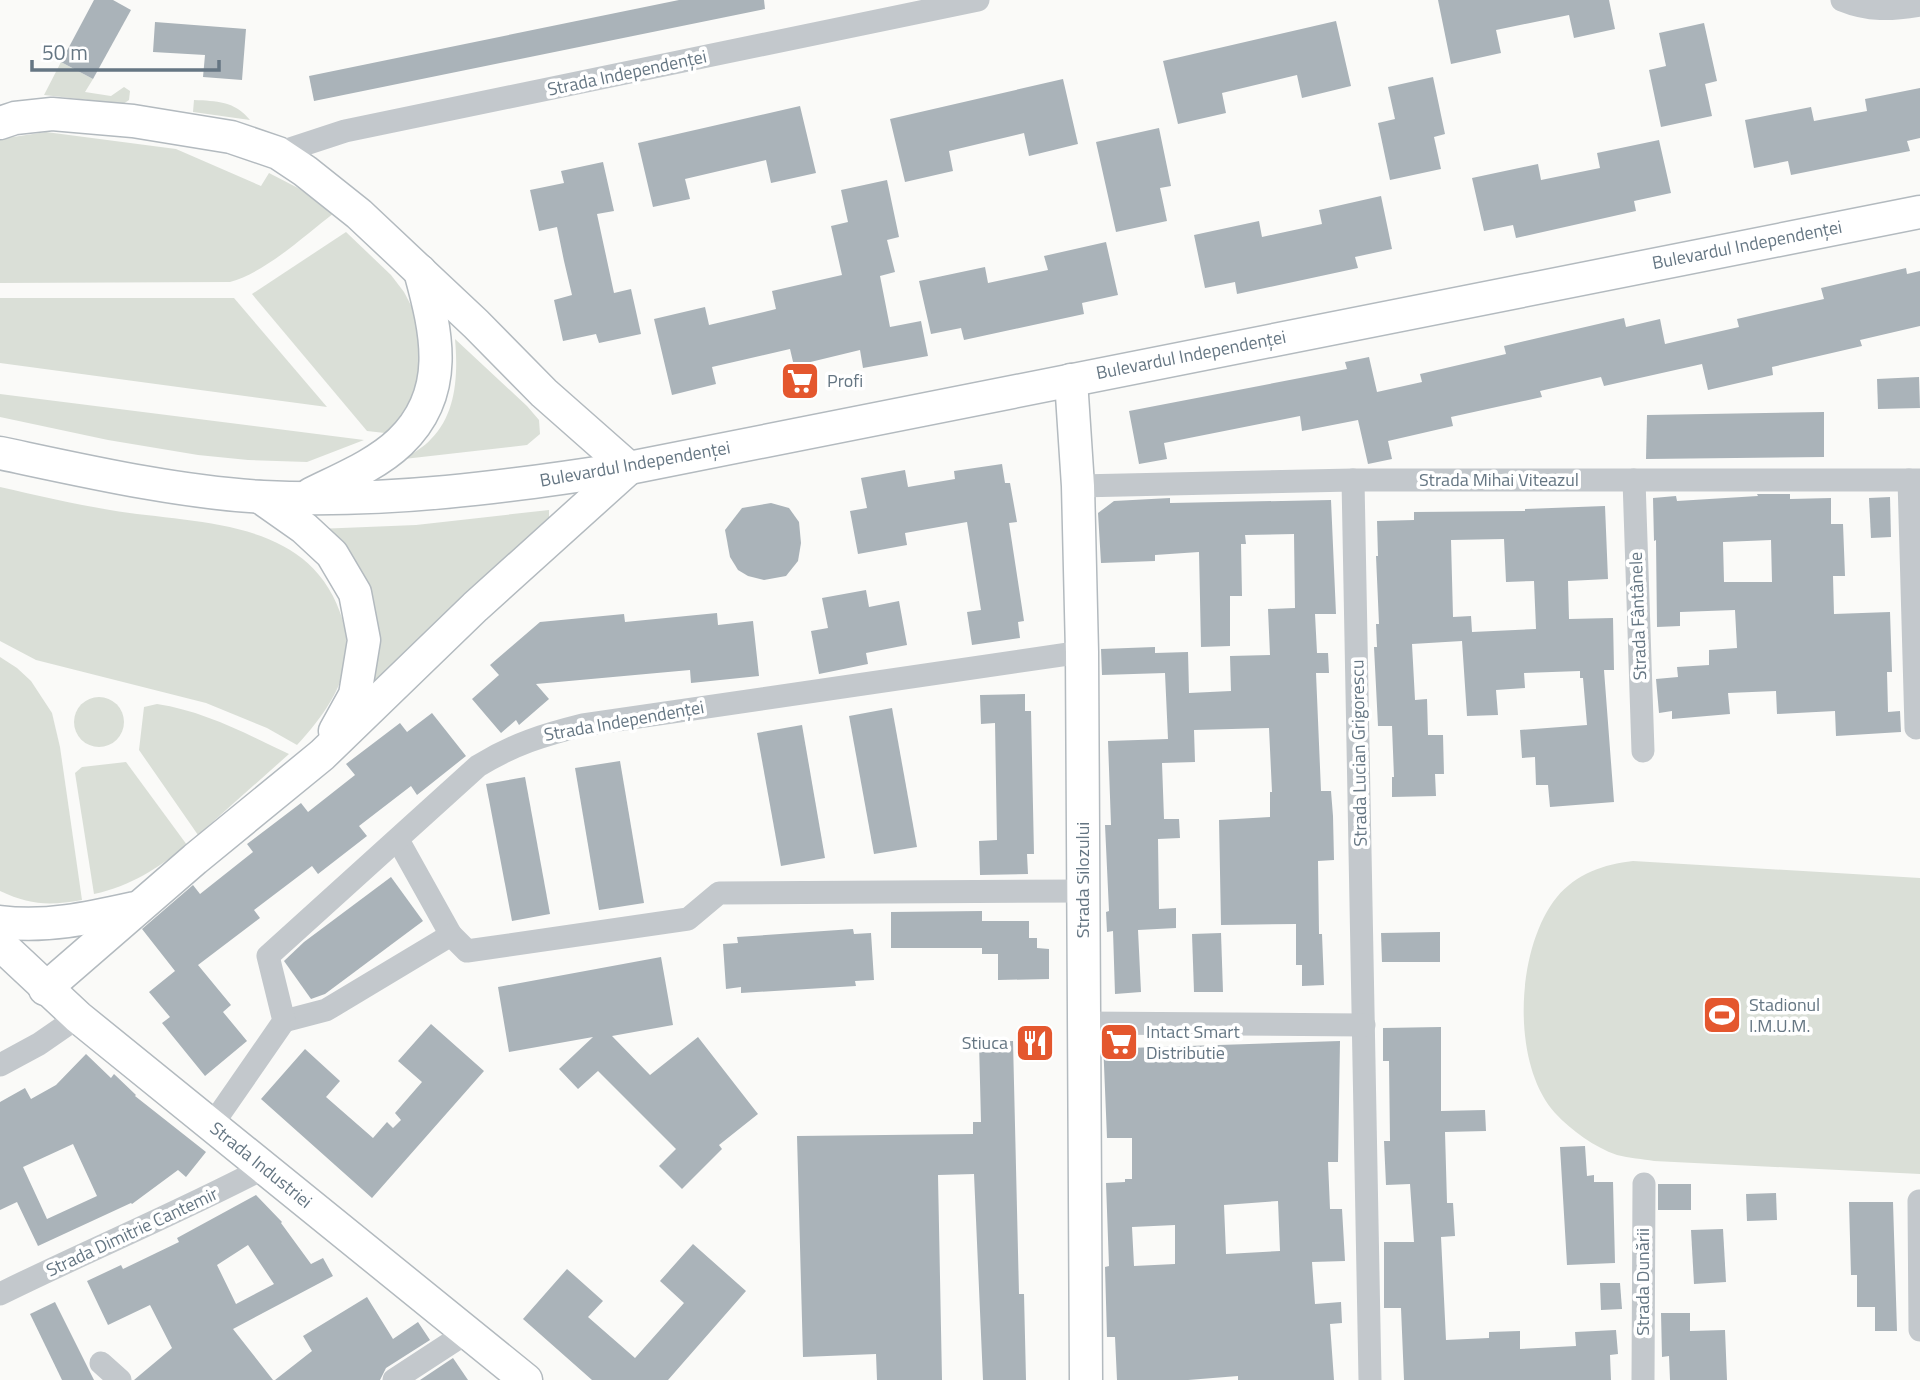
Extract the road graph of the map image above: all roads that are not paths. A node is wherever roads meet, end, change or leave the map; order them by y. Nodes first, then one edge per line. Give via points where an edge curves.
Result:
1 (978, 0) edge
2 (1842, 0) edge
3 (1920, 5) edge
4 (0, 122) edge
5 (278, 153) junction
6 (1920, 212) edge
7 (420, 271) junction
8 (1071, 380) junction
9 (0, 453) edge
10 (629, 468) junction
11 (1353, 480) junction
12 (1633, 480) junction
13 (1914, 480) edge
14 (1078, 485) junction
15 (260, 497) junction
16 (303, 498) junction
17 (1082, 652) junction
18 (1916, 728) dead end
19 (1643, 751) dead end
20 (322, 755) junction
21 (398, 840) junction
22 (1083, 891) junction
23 (140, 907) junction
24 (0, 922) edge
25 (451, 935) junction
26 (0, 944) edge
27 (45, 989) junction
28 (78, 1017) junction
29 (284, 1021) junction
30 (1083, 1023) junction
31 (1364, 1025) junction
32 (0, 1065) edge
33 (212, 1125) junction
34 (264, 1168) junction
35 (1644, 1184) dead end
36 (1919, 1201) edge
37 (0, 1294) edge
38 (1920, 1329) edge
39 (469, 1331) junction
40 (101, 1363) dead end
41 (120, 1380) edge
42 (394, 1380) edge
43 (526, 1380) edge
44 (1086, 1380) edge
45 (1370, 1380) edge
46 (1643, 1380) edge

1 - 5 street, Strada Independenței via 345,131
2 - 3 street via 1875,10
4 - 5 street via 52,114 133,121 231,137
5 - 7 street via 336,194
6 - 8 street, Bulevardul Independenței
7 - 10 street via 544,393
7 - 16 street via 437,347 431,397 398,443 366,466
8 - 10 street, Bulevardul Independenței
8 - 14 street, Strada Silozului
9 - 15 street, Bulevardul Independenței
10 - 16 street, Bulevardul Independenței via 461,491
10 - 20 street via 475,607
11 - 12 street, Strada Mihai Viteazul
11 - 14 street, Strada Mihai Viteazul
11 - 31 street, Strada Lucian Grigorescu
12 - 13 street, Strada Mihai Viteazul
12 - 19 street, Strada Fântânele
13 - 18 street
14 - 17 street, Strada Silozului
15 - 16 street, Bulevardul Independenței
15 - 20 street via 332,555 355,593 365,640 355,695
17 - 21 street, Strada Independenței via 597,723 536,736 478,766
17 - 22 street, Strada Silozului
20 - 23 street
21 - 25 street
21 - 29 street, Strada Independenței via 268,956
22 - 25 street via 719,893 688,919 467,951
22 - 30 street, Strada Silozului
23 - 24 street via 36,925
23 - 27 street
25 - 29 street via 326,1010
26 - 27 street, Strada Industriei
27 - 28 street, Strada Industriei
28 - 32 street
28 - 33 street, Strada Industriei
29 - 33 street
30 - 31 street
30 - 44 street, Strada Silozului
31 - 45 street, Strada Lucian Grigorescu
33 - 34 street, Strada Industriei
34 - 37 street, Strada Dimitrie Cantemir
34 - 39 street, Strada Industriei
35 - 46 street, Strada Dunării
36 - 38 street
39 - 42 street
39 - 43 street, Strada Industriei
40 - 41 street

